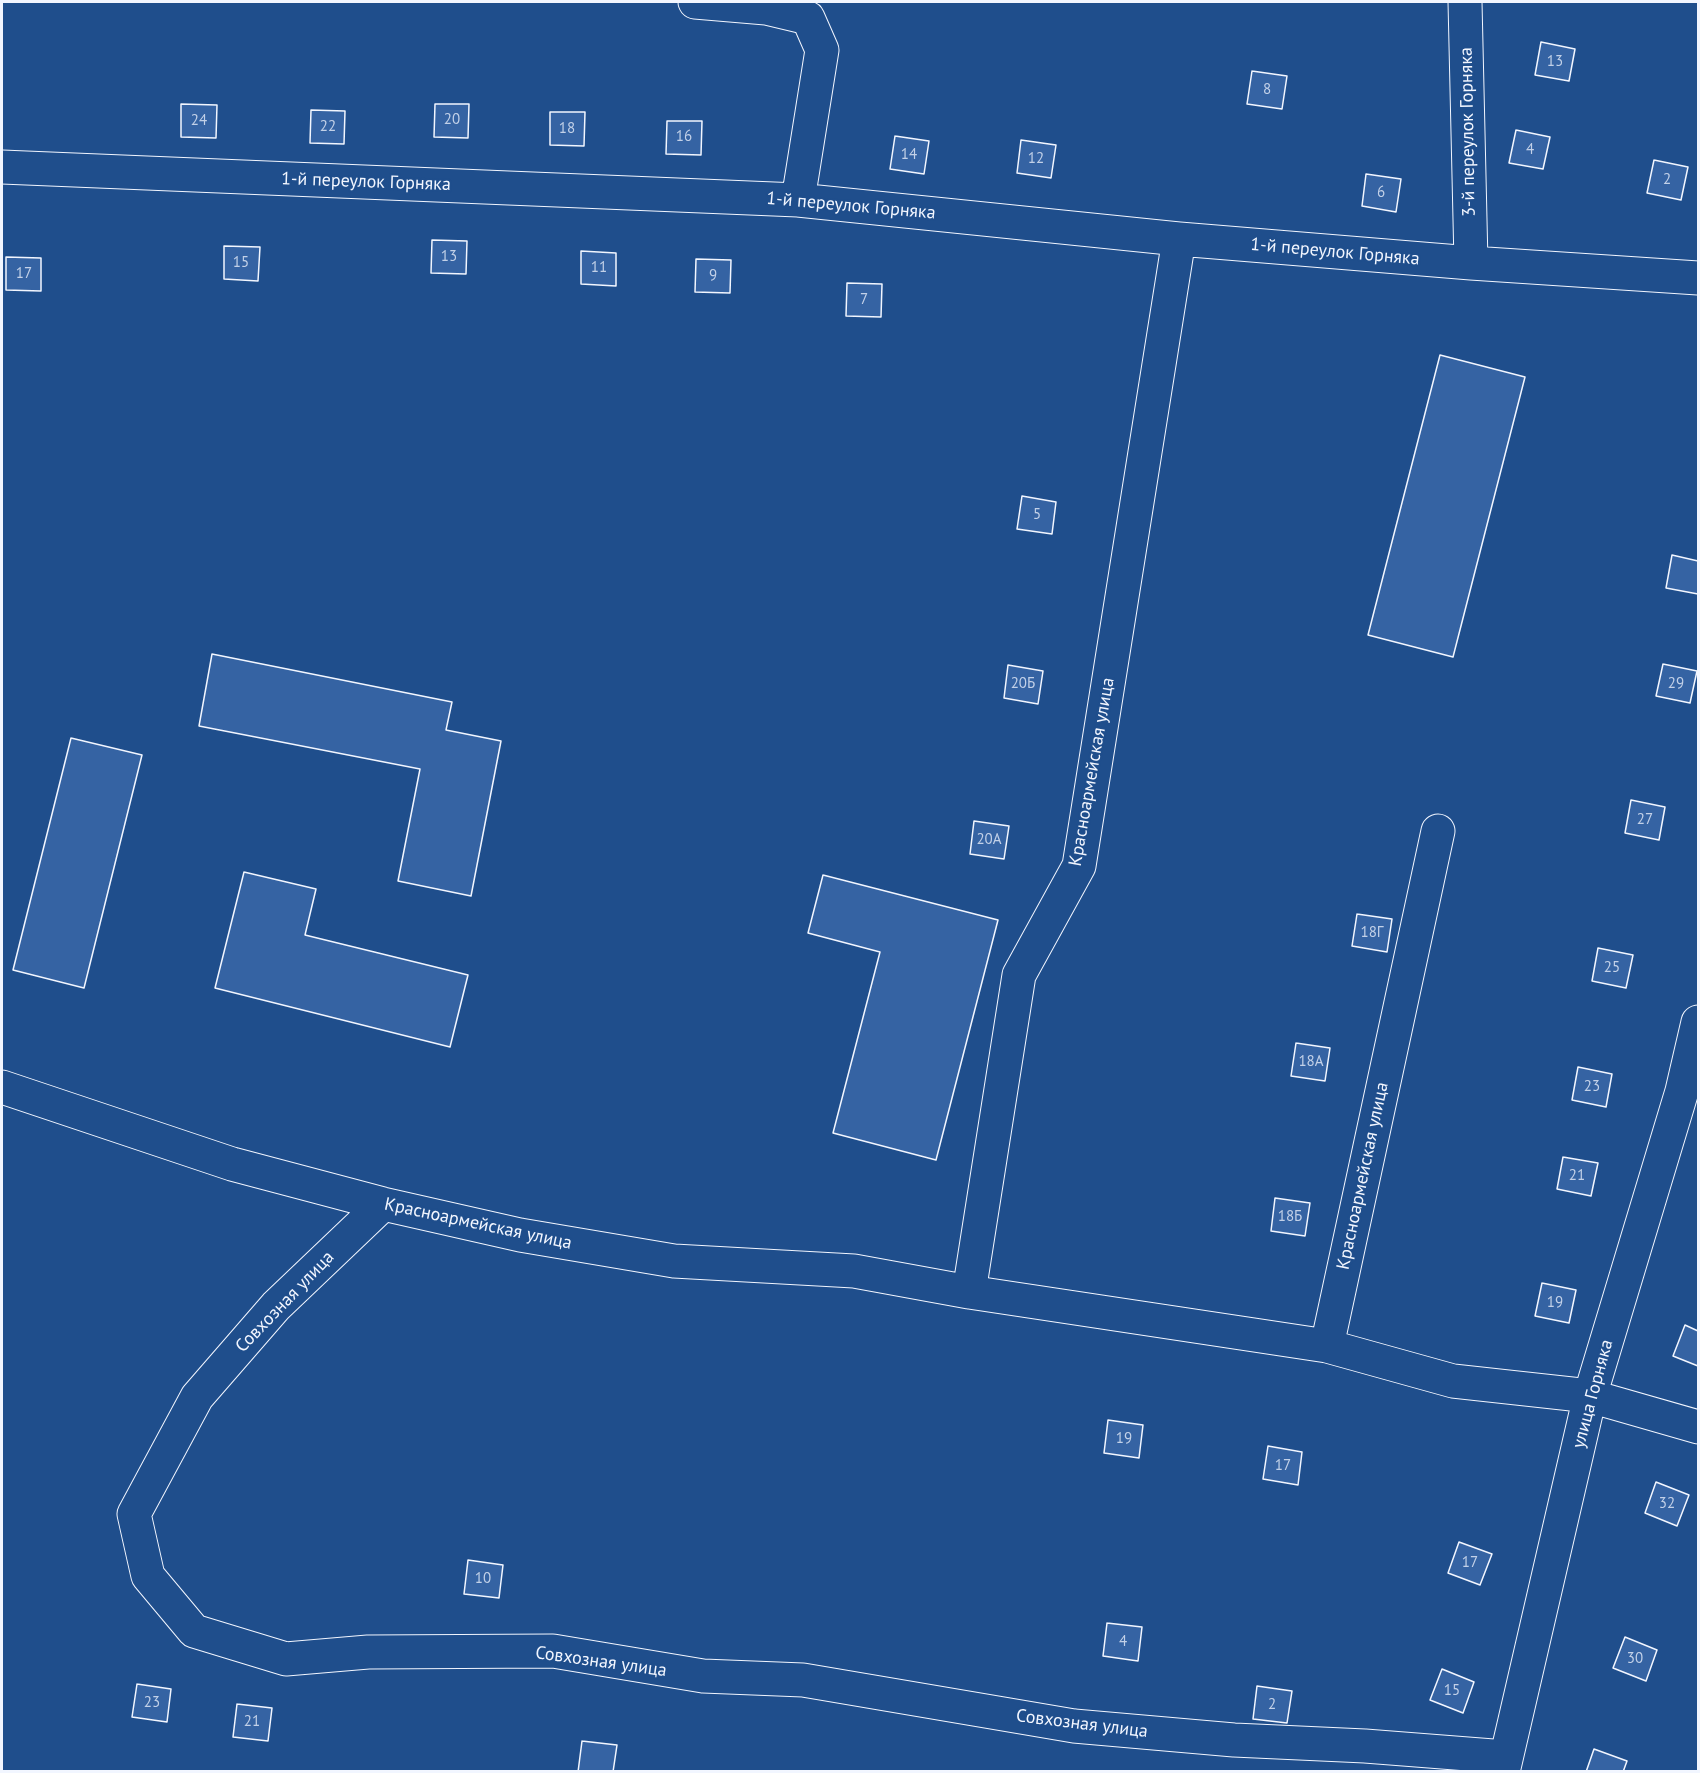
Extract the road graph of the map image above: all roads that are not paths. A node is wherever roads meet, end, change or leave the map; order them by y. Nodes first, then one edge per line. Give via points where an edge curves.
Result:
1 (695, 2) edge
2 (1465, 2) edge
3 (2, 167) edge
4 (798, 200) junction
5 (1179, 239) junction
6 (1471, 263) junction
7 (1698, 278) edge
8 (1438, 831) dead end
9 (1698, 1022) edge
10 (2, 1087) edge
11 (382, 1204) junction
12 (969, 1292) junction
13 (1327, 1346) junction
14 (1590, 1396) junction
15 (1698, 1427) edge
16 (1505, 1764) edge

1 - 4 street via 766,8 808,18 822,50
2 - 6 street, 3-й переулок Горняка
3 - 4 street, 1-й переулок Горняка
4 - 5 street, 1-й переулок Горняка
5 - 6 street, 1-й переулок Горняка
5 - 12 street, Красноармейская улица via 1079,866 1019,975
6 - 7 street, 1-й переулок Горняка
8 - 13 street, Красноармейская улица
9 - 14 street, улица Горняка via 1682,1091
10 - 11 street, Красноармейская улица via 232,1164
11 - 12 street, Красноармейская улица via 520,1235 675,1261 854,1271
11 - 16 street, Совхозная улица via 276,1306 197,1397 134,1514 148,1576 194,1630 286,1659 368,1652 553,1652 703,1676 803,1680 1074,1726 1365,1746
12 - 13 street, Красноармейская улица
13 - 14 street, Красноармейская улица via 1453,1382
14 - 15 street, Красноармейская улица
14 - 16 street, улица Горняка

